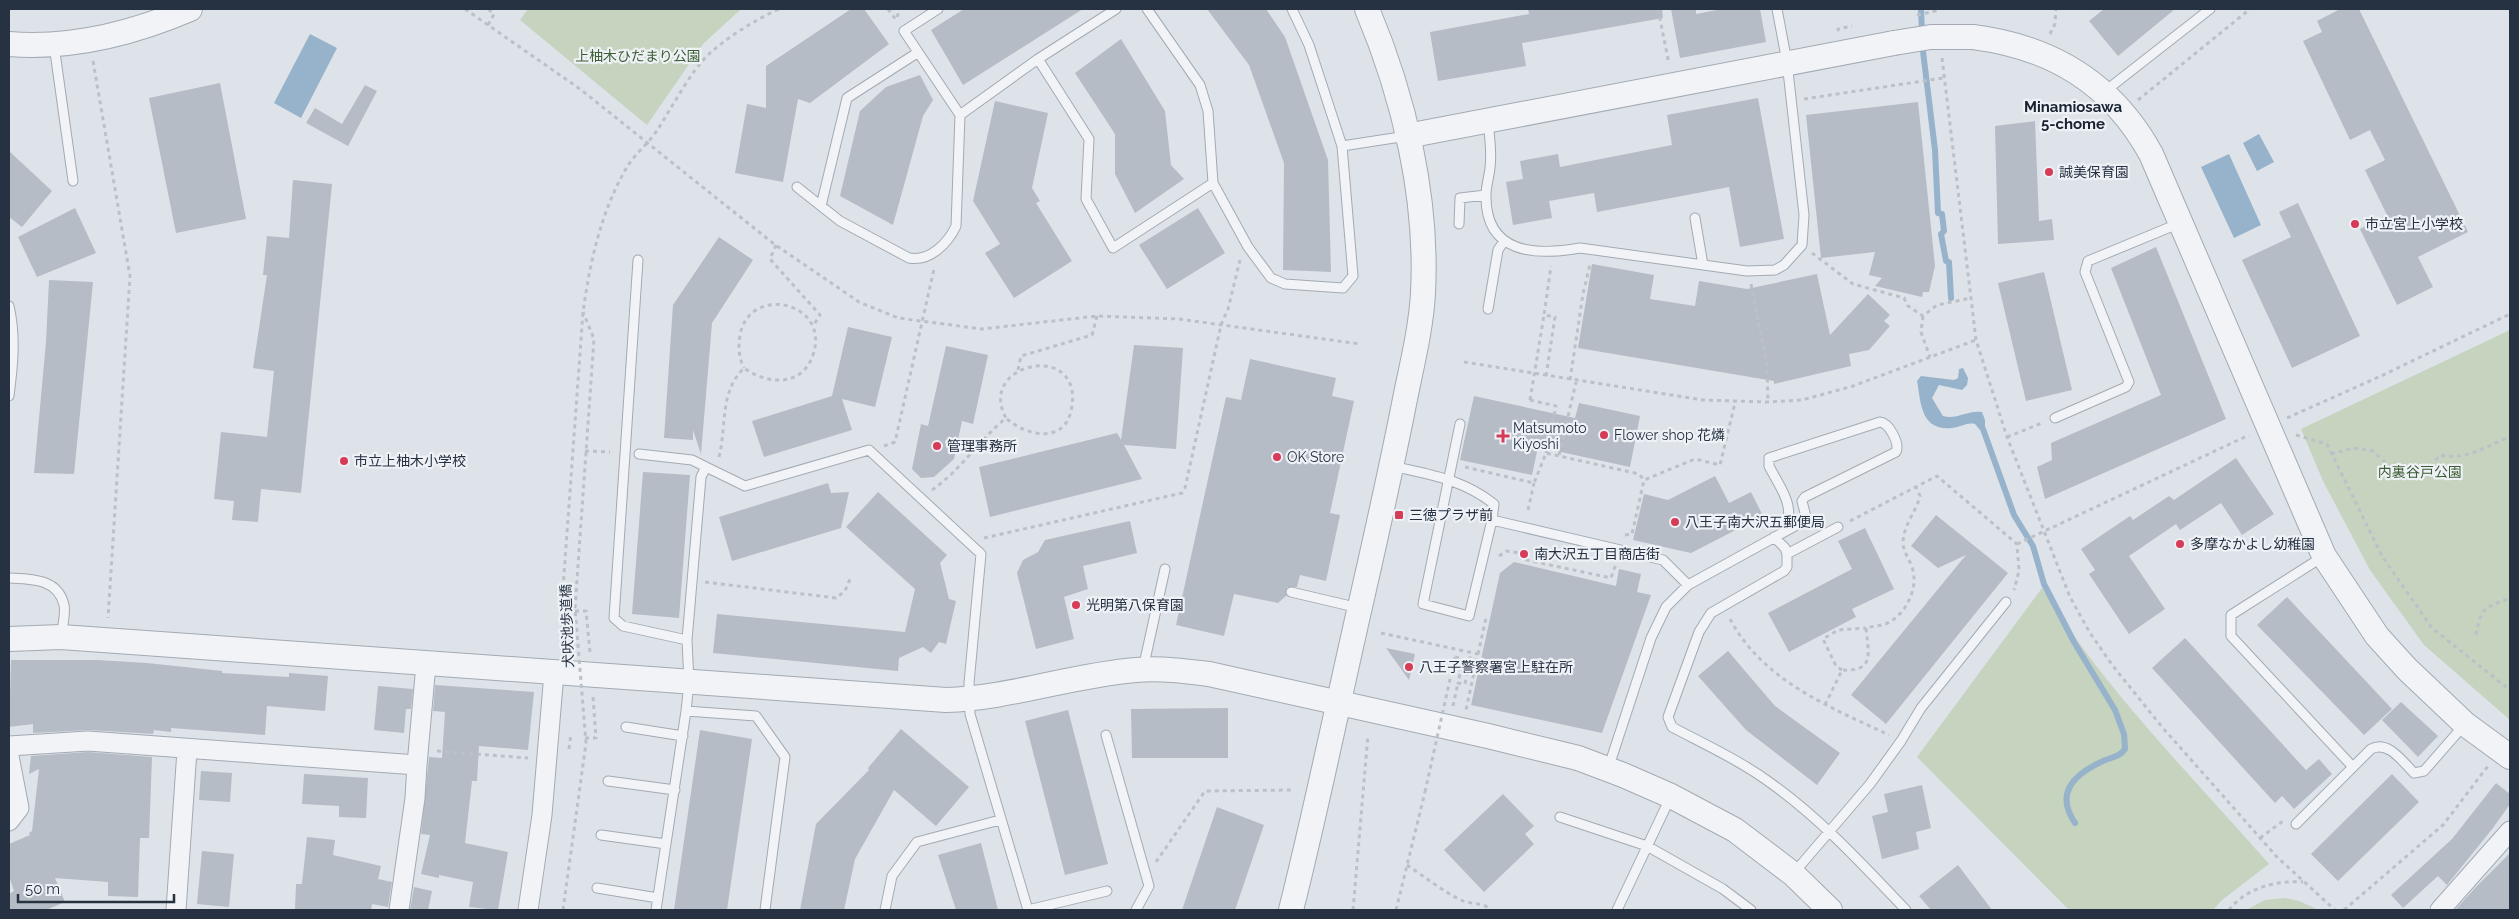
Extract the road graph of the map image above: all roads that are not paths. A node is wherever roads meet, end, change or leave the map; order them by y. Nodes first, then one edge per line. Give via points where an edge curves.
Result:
1 (190, 9) edge
2 (938, 9) edge
3 (1116, 9) edge
4 (1147, 9) edge
5 (1292, 9) edge
6 (1367, 9) edge
7 (1777, 9) edge
8 (2210, 9) edge
9 (9, 44) edge
10 (54, 44) junction
11 (917, 53) junction
12 (1038, 58) junction
13 (1787, 62) junction
14 (2104, 92) junction
15 (960, 114) junction
16 (1487, 120) junction
17 (1407, 136) junction
18 (1342, 146) junction
19 (73, 181) dead end
20 (1213, 183) junction
21 (797, 187) dead end
22 (1486, 195) junction
23 (821, 206) junction
24 (1695, 218) dead end
25 (2180, 223) junction
26 (1459, 224) dead end
27 (1504, 241) junction
28 (638, 260) dead end
29 (1703, 265) junction
30 (9, 306) edge
31 (1488, 308) dead end
32 (9, 396) edge
33 (2055, 418) road end
34 (1460, 424) dead end
35 (639, 454) dead end
36 (1392, 466) junction
37 (706, 467) junction
38 (1450, 479) junction
39 (1492, 520) junction
40 (1838, 527) road end
41 (1786, 529) junction
42 (1774, 537) junction
43 (1787, 554) junction
44 (2324, 556) junction
45 (1165, 569) dead end
46 (9, 578) edge
47 (1688, 585) junction
48 (1291, 592) dead end
49 (2006, 602) road end
50 (1359, 608) junction
51 (61, 637) junction
52 (9, 639) edge
53 (688, 640) junction
54 (426, 664) junction
55 (558, 665) junction
56 (1143, 670) junction
57 (689, 683) junction
58 (970, 699) junction
59 (1338, 702) junction
60 (686, 711) junction
61 (2465, 724) junction
62 (626, 727) dead end
63 (1106, 735) dead end
64 (683, 736) junction
65 (9, 746) edge
66 (187, 750) junction
67 (2505, 753) edge
68 (9, 756) edge
69 (418, 758) junction
70 (2352, 766) junction
71 (1608, 769) junction
72 (608, 781) dead end
73 (675, 790) junction
74 (1671, 796) junction
75 (1560, 817) dead end
76 (1000, 820) junction
77 (9, 821) edge
78 (2296, 824) road end
79 (2510, 831) edge
80 (1831, 832) junction
81 (601, 835) dead end
82 (666, 844) junction
83 (1647, 846) junction
84 (1793, 874) junction
85 (597, 888) dead end
86 (1107, 891) dead end
87 (658, 898) junction
88 (176, 910) edge
89 (399, 910) edge
90 (528, 910) edge
91 (656, 910) edge
92 (765, 910) edge
93 (885, 910) edge
94 (1028, 910) edge
95 (1136, 910) edge
96 (1291, 910) edge
97 (1617, 910) edge
98 (1751, 910) edge
99 (1830, 910) edge
100 (1906, 910) edge
101 (2440, 910) edge

1 - 10 street via 113,35
2 - 11 lane via 904,31
3 - 12 lane
4 - 20 lane via 1200,85 1208,111
5 - 18 lane via 1312,53
6 - 17 street via 1386,53
7 - 13 lane
8 - 14 lane
9 - 10 street
10 - 19 lane
11 - 15 lane
11 - 23 lane via 847,98
12 - 15 lane
12 - 20 lane via 1089,139 1086,199 1113,248
13 - 14 street, bridge via 1931,36 1972,36 2033,49 2075,70
13 - 16 street
13 - 29 lane via 1804,216 1802,245 1784,265 1774,270 1748,271
14 - 25 street via 2140,134
15 - 23 lane via 956,226 950,239 939,249 925,258 909,258 840,221
16 - 17 street
16 - 22 lane via 1491,154
17 - 18 lane
17 - 36 street via 1422,236 1423,294
18 - 20 lane via 1353,276 1343,288 1285,284 1271,278 1248,247
21 - 23 lane
22 - 26 lane via 1460,198
22 - 27 lane via 1489,218
24 - 29 lane
25 - 33 lane via 2088,261 2085,272 2129,382 2126,388
25 - 44 street
27 - 29 lane via 1528,252 1580,248
27 - 31 lane via 1498,250
28 - 53 lane via 614,618 623,626
30 - 32 lane via 14,354
34 - 38 lane
35 - 37 lane via 692,460
36 - 38 lane
36 - 50 street
37 - 53 lane via 701,477
37 - 58 lane via 745,486 869,450 981,554
38 - 39 lane via 1466,485 1494,504
38 - 39 lane via 1423,604 1469,616
39 - 47 lane via 1663,560
40 - 43 lane
41 - 41 lane via 1790,508 1769,466 1769,458 1880,422 1887,425 1898,446 1896,452 1805,497 1802,501 1806,517
41 - 42 lane
42 - 43 lane
42 - 47 lane
43 - 80 lane via 1784,571 1711,613 1699,632 1668,717 1672,727 1731,757 1772,784
44 - 61 street via 2377,636
44 - 70 lane via 2231,615 2231,636
45 - 56 lane
46 - 51 lane via 41,580 55,588 64,605
47 - 71 lane via 1666,608 1651,638
48 - 50 lane
49 - 80 lane via 1920,708 1901,741
50 - 59 street
51 - 52 street
51 - 54 street
53 - 57 lane
54 - 55 street
54 - 69 street
55 - 57 street
55 - 90 street
56 - 58 street
56 - 59 street via 1173,669 1209,674
57 - 58 street via 859,696
57 - 60 lane
58 - 76 lane via 970,714
59 - 71 street via 1569,756
59 - 96 street
60 - 64 lane
60 - 92 lane via 756,716 785,756
61 - 67 street
61 - 70 lane via 2424,771 2414,772 2388,749 2377,746
62 - 64 lane
63 - 95 lane via 1149,886
64 - 73 lane
65 - 66 street via 88,742
66 - 69 street
66 - 88 street
68 - 77 street via 19,808
69 - 89 street
70 - 78 lane
71 - 74 street
72 - 73 lane
73 - 82 lane
74 - 83 lane
74 - 84 street via 1735,830
75 - 83 lane
76 - 93 lane via 916,842 892,876
76 - 94 lane
79 - 101 street
80 - 84 lane
80 - 100 lane
81 - 82 lane
82 - 87 lane
83 - 97 lane
83 - 98 lane via 1723,889
84 - 99 street
85 - 87 lane
86 - 94 lane
87 - 91 lane

